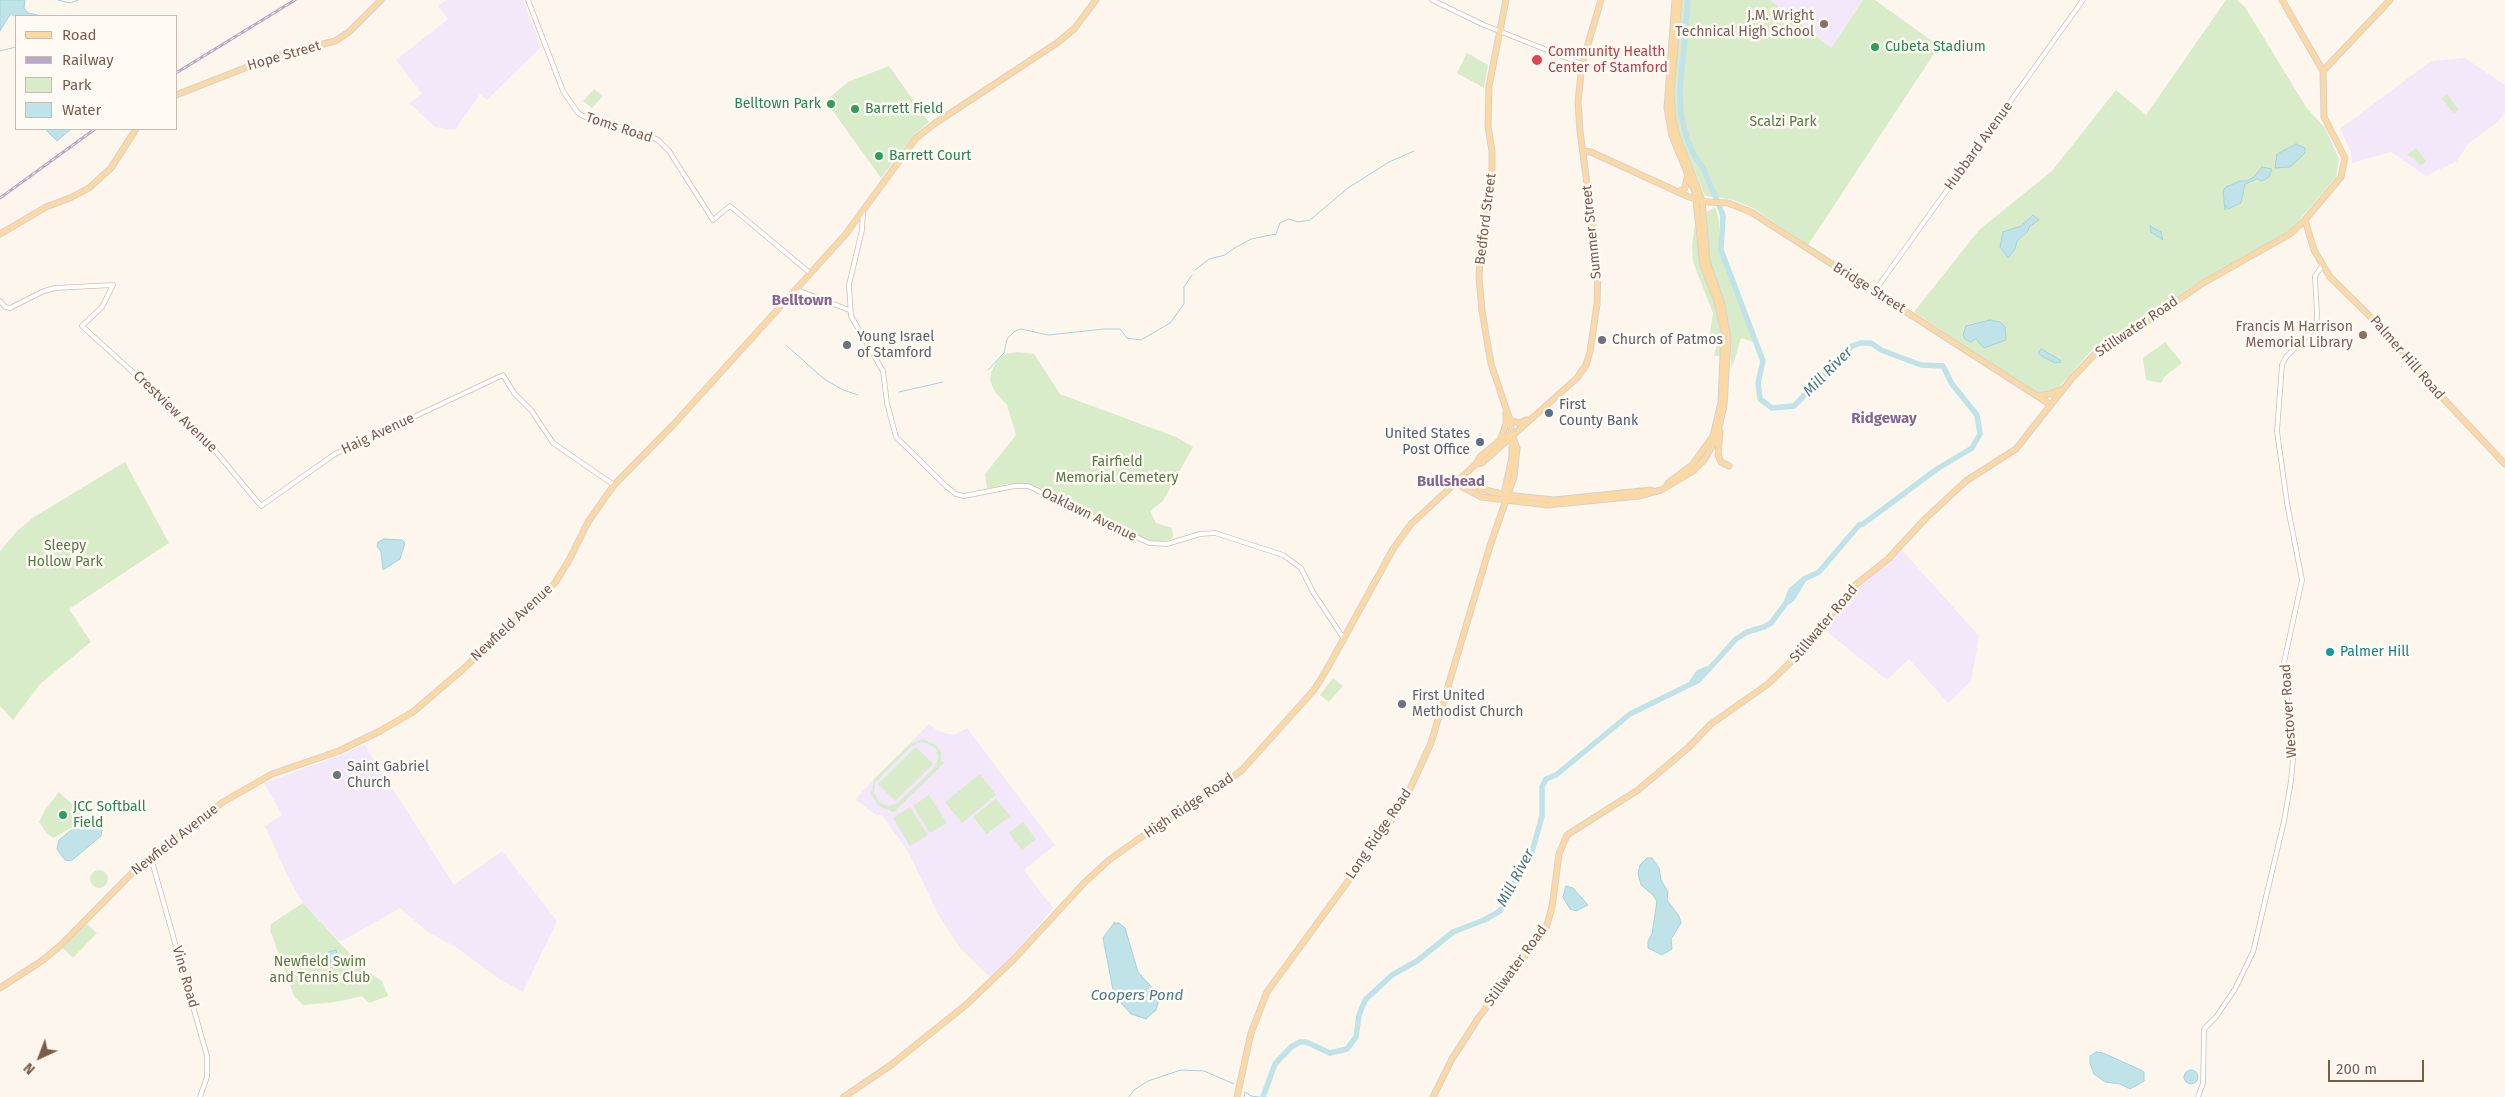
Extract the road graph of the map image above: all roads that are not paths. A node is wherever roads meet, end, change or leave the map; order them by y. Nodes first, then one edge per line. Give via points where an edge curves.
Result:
1 (381, 0) edge
2 (528, 0) edge
3 (1096, 0) edge
4 (1432, 0) edge
5 (1506, 0) edge
6 (1601, 0) edge
7 (1673, 0) edge
8 (1679, 0) edge
9 (2083, 0) edge
10 (2282, 0) edge
11 (2390, 0) edge
12 (1499, 31) junction
13 (1582, 64) junction
14 (2323, 71) junction
15 (178, 94) edge
16 (135, 130) edge
17 (1583, 150) junction
18 (1686, 170) junction
19 (1678, 192) junction
20 (1696, 199) junction
21 (1702, 200) junction
22 (863, 212) junction
23 (2305, 220) junction
24 (0, 234) edge
25 (2322, 266) junction
26 (810, 273) junction
27 (795, 289) junction
28 (1874, 292) junction
29 (0, 302) edge
30 (849, 310) junction
31 (2063, 389) junction
32 (2036, 396) junction
33 (2051, 405) junction
34 (1506, 410) junction
35 (1532, 417) junction
36 (1510, 420) junction
37 (1720, 429) junction
38 (1512, 435) junction
39 (1498, 442) junction
40 (1702, 458) junction
41 (1720, 461) junction
42 (1476, 464) junction
43 (2505, 464) edge
44 (1729, 466) dead end
45 (1717, 467) dead end
46 (1455, 482) junction
47 (614, 485) junction
48 (1505, 498) junction
49 (261, 506) joint
50 (1344, 639) junction
51 (151, 858) junction
52 (0, 988) edge
53 (200, 1097) edge
54 (844, 1097) edge
55 (1237, 1097) edge
56 (1433, 1097) edge
57 (2198, 1097) edge

1 - 15 main road, Hope Street via 349,32 335,41 273,57
2 - 26 street, Toms Road via 563,91 574,109 584,117 645,134 662,143 713,220 730,206
3 - 22 main road, Newfield Avenue via 1062,40 916,138
4 - 12 street
5 - 12 main road, Bedford Street
6 - 13 main road, Summer Street
7 - 18 main road via 1666,108 1672,136
8 - 21 main road via 1671,106 1677,136
9 - 28 street, Hubbard Avenue
10 - 14 main road
11 - 14 main road
12 - 13 street
12 - 34 main road, Bedford Street via 1489,86 1492,179 1479,277 1491,364
13 - 17 main road, Summer Street via 1578,102
14 - 23 main road, Stillwater Road via 2324,117 2343,152 2345,164 2341,177
16 - 24 main road via 111,168 89,188 46,207
17 - 19 main road, Bridge Street
17 - 35 main road, Summer Street via 1598,268 1593,341 1586,365 1577,378
18 - 19 main road via 1687,185
18 - 20 main road
19 - 20 main road, Bridge Street
20 - 21 main road, Bridge Street
20 - 40 main road via 1703,265 1717,301 1724,332 1719,410 1713,436
21 - 28 main road, Bridge Street via 1728,203 1751,212
21 - 37 main road via 1707,261 1722,304 1728,339
22 - 26 main road, Newfield Avenue
22 - 30 street, Oaklawn Avenue via 849,285
23 - 25 main road, Palmer Hill Road via 2311,244
23 - 31 main road, Stillwater Road via 2276,243 2206,281 2094,355
25 - 43 main road, Palmer Hill Road
25 - 57 street, Westover Road via 2315,276 2316,327 2282,365 2277,430 2302,580 2283,667 2294,750 2291,781 2249,964 2226,1002 2204,1029 2204,1074
26 - 27 main road, Newfield Avenue
27 - 30 street
27 - 47 main road, Newfield Avenue via 674,424
28 - 32 main road, Bridge Street
29 - 49 street, Crestview Avenue via 10,308 55,288 113,285 102,307 82,326 202,435
30 - 50 street, Oaklawn Avenue via 882,371 896,437 954,493 968,496 1028,486 1149,543 1167,544 1215,533 1283,555 1301,568
31 - 32 main road
31 - 33 main road, Stillwater Road
32 - 33 main road, Bridge Street
33 - 56 main road, Stillwater Road via 2016,449 1966,481 1888,559 1853,587 1806,647 1768,684 1711,724 1638,790 1567,835 1559,854 1546,928 1479,1017
34 - 36 main road, Bedford Street
34 - 39 main road via 1505,432
35 - 36 main road via 1521,422
35 - 38 main road, Summer Street
36 - 38 main road, Bedford Street
37 - 40 main road
37 - 41 main road
38 - 39 main road, High Ridge Road
38 - 42 main road, High Ridge Road via 1482,463
38 - 48 main road, Long Ridge Road
39 - 42 main road, High Ridge Road
40 - 48 main road via 1673,480 1650,490 1568,499
41 - 44 main road
41 - 45 main road
42 - 46 main road, High Ridge Road
46 - 48 main road via 1481,497
46 - 50 main road, High Ridge Road via 1402,536
47 - 49 street, Haig Avenue via 554,443 503,375 335,454
47 - 51 main road, Newfield Avenue via 588,522 562,573 546,593 416,709 349,747 272,774 248,787
48 - 55 main road, Long Ridge Road via 1445,703 1419,773 1384,832 1267,992 1251,1033
50 - 54 main road, High Ridge Road via 1314,690 1242,770 1109,860 1014,960 967,1004
51 - 52 main road, Newfield Avenue via 117,887 61,945
51 - 53 street, Vine Road via 207,1056 207,1076

